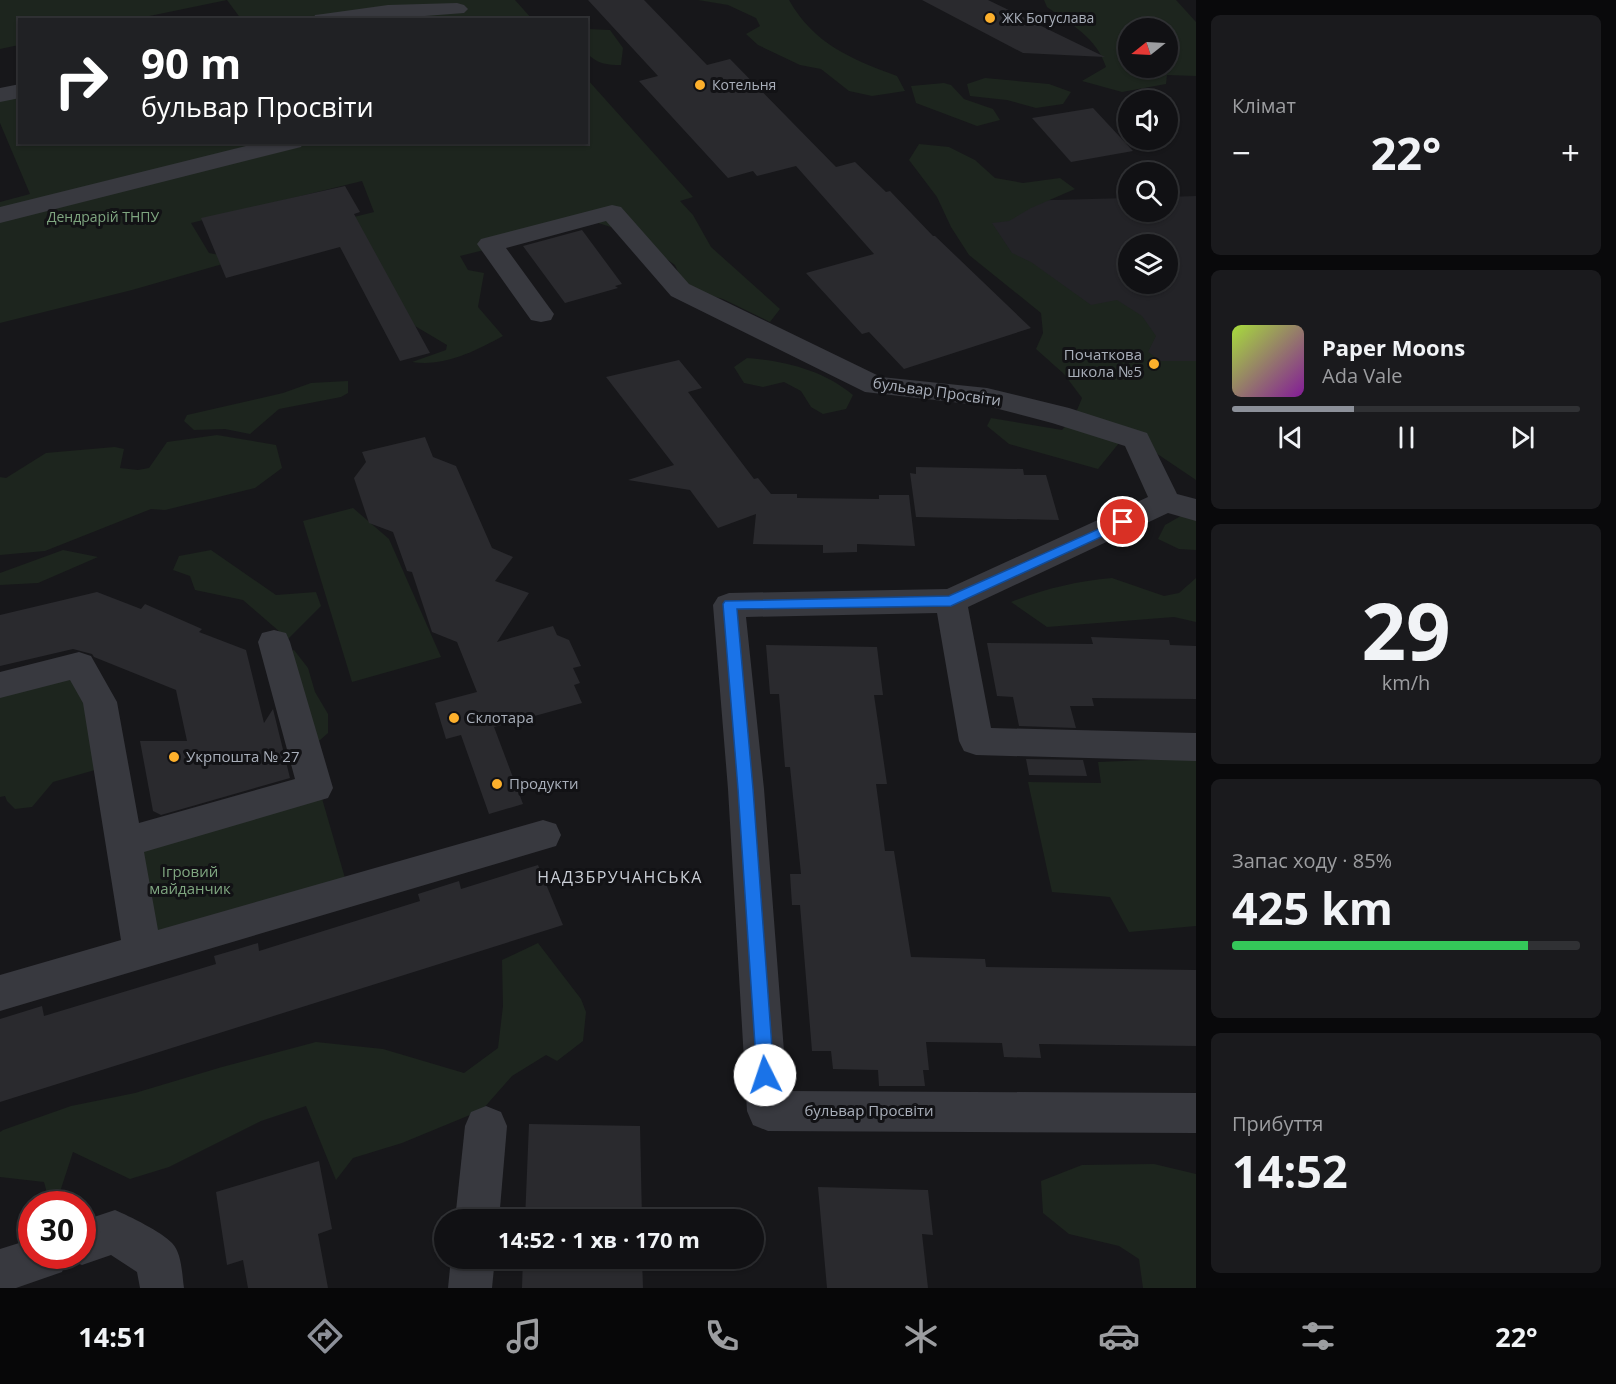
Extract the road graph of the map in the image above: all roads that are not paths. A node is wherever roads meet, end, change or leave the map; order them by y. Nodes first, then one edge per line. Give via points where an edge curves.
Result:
1 (458, 9) dead end
2 (337, 18) edge
3 (18, 92) edge
4 (0, 96) edge
5 (285, 144) edge
6 (0, 215) edge
7 (541, 314) dead end
8 (1166, 502) junction
9 (1196, 510) edge
10 (951, 601) junction
11 (274, 642) dead end
12 (0, 685) edge
13 (1196, 747) edge
14 (543, 835) dead end
15 (126, 842) junction
16 (142, 950) junction
17 (0, 993) edge
18 (1196, 1113) edge
19 (486, 1126) dead end
20 (478, 1209) edge
21 (96, 1238) edge
22 (18, 1265) edge
23 (472, 1269) edge
24 (0, 1271) edge
25 (162, 1288) edge
26 (470, 1288) edge

1 - 2 street via 388,11
3 - 4 street
5 - 6 street
7 - 8 street, бульвар Просвіти via 490,244 612,212 680,290 875,386 987,397 1059,414 1137,440
8 - 9 street
8 - 10 street, бульвар Просвіти
10 - 13 street via 976,741
10 - 18 street, бульвар Просвіти via 729,604 768,1111
11 - 15 street via 315,788
12 - 15 street via 79,665 100,702
14 - 16 street
15 - 16 street
16 - 17 street
19 - 20 street
21 - 25 street via 115,1232 158,1259
22 - 24 street
23 - 26 street

